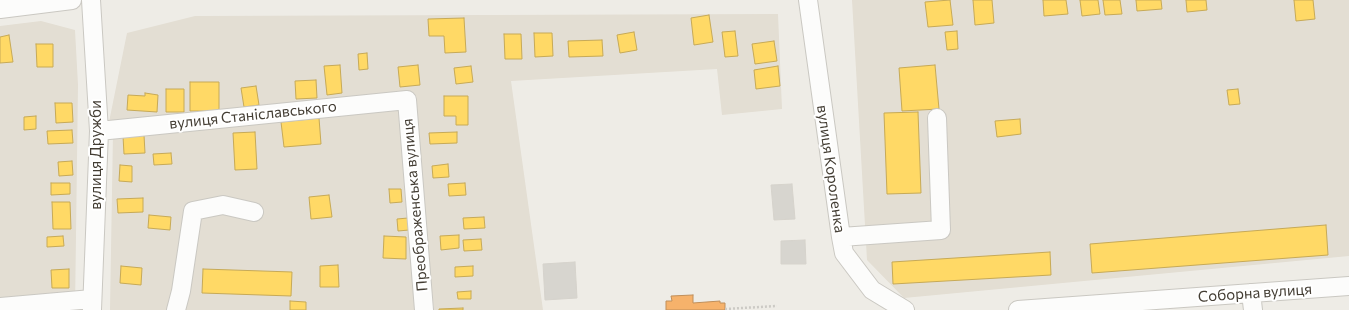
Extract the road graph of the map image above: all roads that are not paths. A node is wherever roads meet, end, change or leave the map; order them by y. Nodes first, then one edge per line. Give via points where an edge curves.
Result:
1 (72, 0) edge
2 (91, 0) edge
3 (808, 0) edge
4 (0, 9) edge
5 (407, 100) joint
6 (937, 118) dead end
7 (99, 131) junction
8 (254, 212) dead end
9 (840, 237) junction
10 (1349, 286) edge
11 (1252, 302) edge
12 (92, 304) edge
13 (0, 307) edge
14 (1067, 308) edge
15 (176, 310) edge
16 (424, 310) edge
17 (905, 310) edge
18 (1018, 310) edge

1 - 4 street
2 - 7 street, вулиця Дружби
3 - 9 street, вулиця Короленка
5 - 7 street, вулиця Станіславського
5 - 16 street, Преображенська вулиця
6 - 9 street via 941,230
7 - 12 street, вулиця Дружби
8 - 15 street via 223,205 193,211 182,291
9 - 17 street, вулиця Короленка via 844,253 872,290
10 - 11 street, Соборна вулиця
11 - 14 street, Соборна вулиця
12 - 13 street
14 - 18 street, Соборна вулиця

